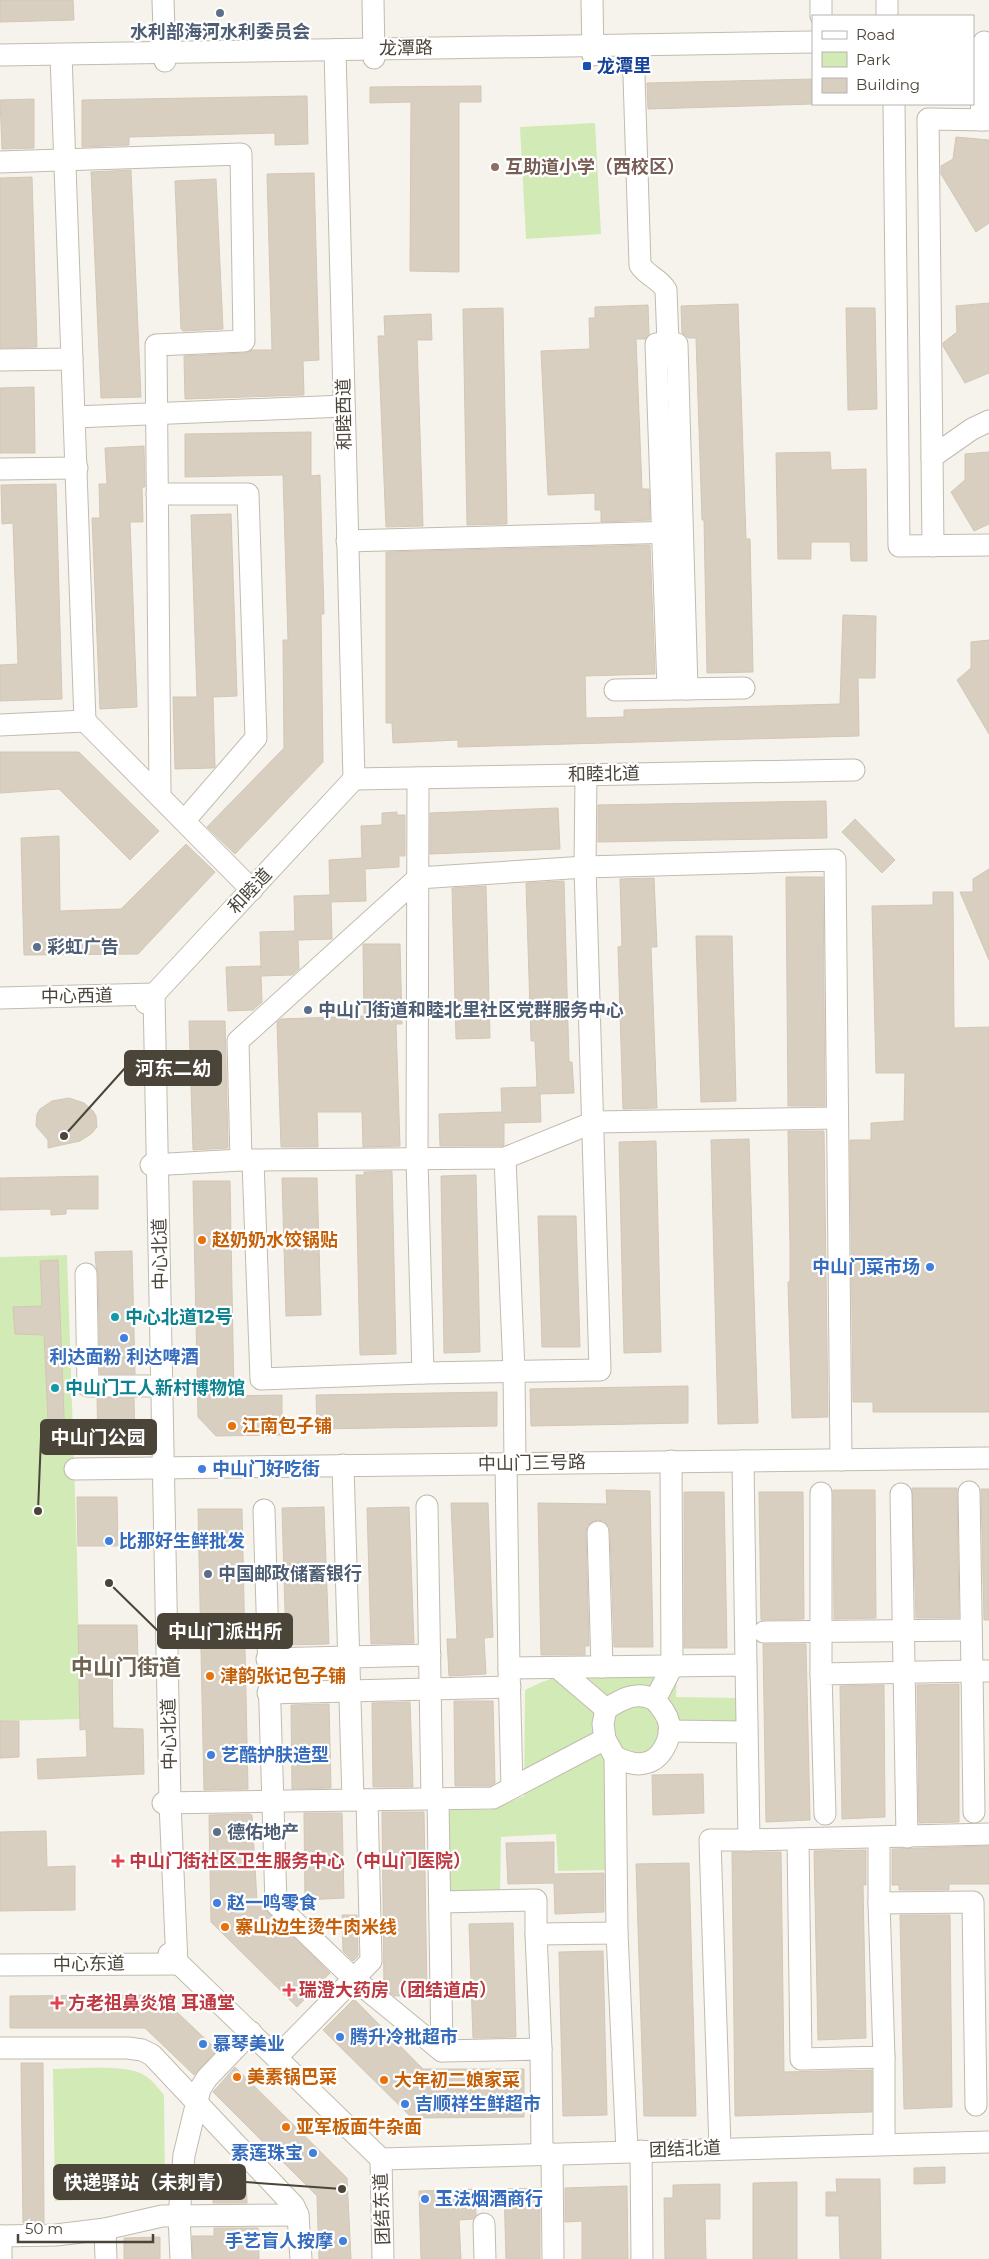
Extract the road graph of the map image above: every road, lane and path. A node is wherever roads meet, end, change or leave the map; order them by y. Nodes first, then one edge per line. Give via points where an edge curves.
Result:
1 (163, 0) edge
2 (373, 0) edge
3 (592, 0) edge
4 (821, 0) edge
5 (887, 0) edge
6 (895, 0) edge
7 (821, 15) edge
8 (887, 15) edge
9 (895, 15) edge
10 (812, 42) edge
11 (982, 47) edge
12 (593, 50) junction
13 (634, 50) junction
14 (812, 52) edge
15 (335, 54) junction
16 (374, 54) junction
17 (0, 55) edge
18 (164, 57) junction
19 (61, 58) junction
20 (0, 63) edge
21 (894, 105) edge
22 (985, 120) edge
23 (65, 160) junction
24 (0, 162) edge
25 (72, 359) junction
26 (0, 360) edge
27 (344, 406) junction
28 (155, 413) junction
29 (75, 417) junction
30 (989, 421) edge
31 (932, 457) junction
32 (77, 468) junction
33 (0, 469) edge
34 (158, 494) junction
35 (673, 532) junction
36 (347, 540) junction
37 (989, 545) edge
38 (933, 546) junction
39 (744, 688) dead end
40 (677, 689) junction
41 (615, 690) dead end
42 (86, 721) junction
43 (0, 725) edge
44 (854, 770) dead end
45 (586, 775) junction
46 (418, 778) junction
47 (354, 779) junction
48 (160, 794) junction
49 (185, 820) junction
50 (585, 867) junction
51 (418, 878) junction
52 (252, 890) junction
53 (0, 998) edge
54 (150, 999) junction
55 (0, 1007) edge
56 (837, 1118) junction
57 (594, 1122) junction
58 (505, 1158) junction
59 (417, 1160) junction
60 (247, 1161) junction
61 (155, 1165) junction
62 (86, 1274) dead end
63 (514, 1371) junction
64 (423, 1373) junction
65 (158, 1386) junction
66 (989, 1458) edge
67 (841, 1460) junction
68 (671, 1461) junction
69 (743, 1461) junction
70 (511, 1463) junction
71 (343, 1465) junction
72 (161, 1468) junction
73 (75, 1469) dead end
74 (969, 1492) dead end
75 (821, 1493) dead end
76 (901, 1494) dead end
77 (426, 1506) dead end
78 (264, 1510) dead end
79 (598, 1532) dead end
80 (903, 1630) junction
81 (971, 1630) junction
82 (820, 1631) junction
83 (764, 1632) dead end
84 (430, 1655) junction
85 (349, 1657) junction
86 (267, 1659) junction
87 (746, 1665) junction
88 (602, 1667) junction
89 (672, 1667) junction
90 (558, 1668) junction
91 (980, 1671) edge
92 (904, 1673) junction
93 (822, 1674) junction
94 (510, 1678) junction
95 (431, 1689) junction
96 (349, 1691) junction
97 (268, 1693) junction
98 (655, 1700) junction
99 (606, 1709) junction
100 (669, 1732) junction
101 (747, 1732) junction
102 (610, 1748) junction
103 (512, 1788) junction
104 (435, 1799) junction
105 (272, 1800) junction
106 (360, 1800) junction
107 (167, 1803) junction
108 (974, 1812) dead end
109 (825, 1814) dead end
110 (989, 1834) edge
111 (907, 1836) junction
112 (879, 1838) junction
113 (798, 1839) junction
114 (749, 1840) junction
115 (440, 1902) junction
116 (879, 1903) junction
117 (617, 1933) junction
118 (536, 1934) junction
119 (0, 1956) edge
120 (173, 1958) junction
121 (0, 1965) edge
122 (354, 1979) junction
123 (251, 2032) junction
124 (0, 2048) edge
125 (541, 2048) junction
126 (442, 2051) junction
127 (884, 2057) junction
128 (277, 2058) junction
129 (197, 2103) junction
130 (976, 2105) dead end
131 (989, 2142) edge
132 (884, 2143) junction
133 (720, 2148) junction
134 (634, 2151) junction
135 (547, 2154) junction
136 (381, 2159) junction
137 (298, 2215) junction
138 (179, 2216) junction
139 (484, 2224) dead end
140 (106, 2229) junction
141 (0, 2236) edge
142 (1, 2259) edge
143 (106, 2259) edge
144 (180, 2259) edge
145 (301, 2259) edge
146 (384, 2259) edge
147 (485, 2259) edge
148 (553, 2259) edge
149 (642, 2259) edge

1 - 18 street
2 - 16 street
3 - 12 street
4 - 7 street
5 - 8 street
6 - 9 street
10 - 13 street, 龙潭路
11 - 22 street
12 - 13 street, 龙潭路
12 - 16 street, 龙潭路
13 - 14 street, 龙潭路
13 - 35 street via 640,265 666,290 668,344 656,344
15 - 16 street, 龙潭路
15 - 18 street, 龙潭路
15 - 27 street, 和睦西道
17 - 19 street, 龙潭路
18 - 19 street, 龙潭路
19 - 20 street, 龙潭路
19 - 23 street
21 - 38 street via 899,546
22 - 31 street via 928,119
23 - 24 street
23 - 25 street
23 - 28 street via 242,154 244,341 156,345
25 - 26 street
25 - 29 street
27 - 28 street
27 - 36 street, 和睦西道
28 - 29 street
28 - 34 street
29 - 32 street
30 - 31 street
31 - 38 street
32 - 33 street
32 - 42 street
34 - 48 street
34 - 49 street via 248,494 256,738
35 - 36 street
35 - 40 street
36 - 47 street, 和睦西道
37 - 38 street
39 - 40 street
40 - 41 street
42 - 43 street
42 - 48 street
44 - 45 street, 和睦北道
45 - 46 street, 和睦北道
45 - 50 street
46 - 47 street, 和睦北道
46 - 51 street
47 - 52 street, 和睦道
48 - 49 street
49 - 52 street
50 - 51 street
50 - 56 street via 835,860
50 - 57 street
51 - 59 street
51 - 60 street via 238,1041
52 - 54 street, 和睦道
53 - 54 street, 中心西道
54 - 55 street, 中心西道
54 - 61 street, 中心北道
56 - 57 street
56 - 67 street
57 - 58 street
57 - 63 street via 600,1370
58 - 59 street
58 - 63 street
59 - 60 street
59 - 64 street
60 - 61 street
60 - 64 street via 261,1379
61 - 65 street, 中心北道
62 - 65 street via 88,1386
63 - 64 street
63 - 70 street
65 - 72 street, 中心北道
66 - 67 street, 中山门三号路
67 - 69 street, 中山门三号路
68 - 69 street, 中山门三号路
68 - 70 street, 中山门三号路
68 - 89 street
69 - 87 street
70 - 71 street, 中山门三号路
70 - 94 street
71 - 72 street, 中山门三号路
71 - 85 street
72 - 73 street, 中山门三号路
72 - 107 street, 中心北道
74 - 81 street
75 - 82 street
76 - 80 street
77 - 84 street
78 - 86 street
79 - 88 street
80 - 81 street
80 - 82 street
80 - 92 street
81 - 91 street
82 - 83 street
82 - 93 street
84 - 85 street
84 - 95 street
85 - 86 street
85 - 96 street
86 - 97 street
87 - 89 street
87 - 101 street
88 - 89 street
88 - 90 street
89 - 98 street
90 - 94 street
90 - 99 street
91 - 92 street
91 - 108 street
92 - 93 street
92 - 111 street
93 - 109 street
94 - 95 street
94 - 103 street
95 - 96 street
95 - 104 street
96 - 97 street
96 - 106 street
97 - 105 street
98 - 99 street via 646,1695 629,1696
98 - 100 street via 669,1722
99 - 102 street via 603,1724
100 - 101 street
100 - 102 street via 659,1756 646,1764 628,1763
101 - 114 street
102 - 103 street
102 - 117 street
103 - 104 street via 493,1798
104 - 106 street
104 - 115 street
105 - 106 street
105 - 107 street
105 - 122 street via 276,1904
106 - 122 street via 371,1961
107 - 120 street, 中心北道
110 - 111 street
111 - 112 street
112 - 113 street
112 - 116 street
113 - 114 street
113 - 127 street via 801,2059
114 - 133 street via 710,1840
115 - 118 street via 536,1900
115 - 126 street
116 - 127 street
116 - 130 street via 973,1902
117 - 118 street
117 - 134 street
118 - 125 street
119 - 120 street, 中心东道
120 - 121 street, 中心东道
120 - 123 street
122 - 126 street
122 - 128 street
123 - 128 street
123 - 129 street via 207,2078
124 - 129 street via 113,2047 142,2050 164,2066
125 - 126 street
125 - 135 street
127 - 132 street
128 - 136 street
129 - 137 street via 294,2206
129 - 138 street via 184,2155
131 - 132 street, 团结北道
132 - 133 street, 团结北道
133 - 134 street, 团结北道
134 - 135 street, 团结北道
134 - 149 street
135 - 136 street, 团结北道
135 - 148 street
136 - 146 street, 团结东道
137 - 138 street
137 - 145 street
138 - 140 street via 162,2216
138 - 144 street
139 - 147 street
140 - 141 street via 56,2235
140 - 143 street
141 - 142 street

